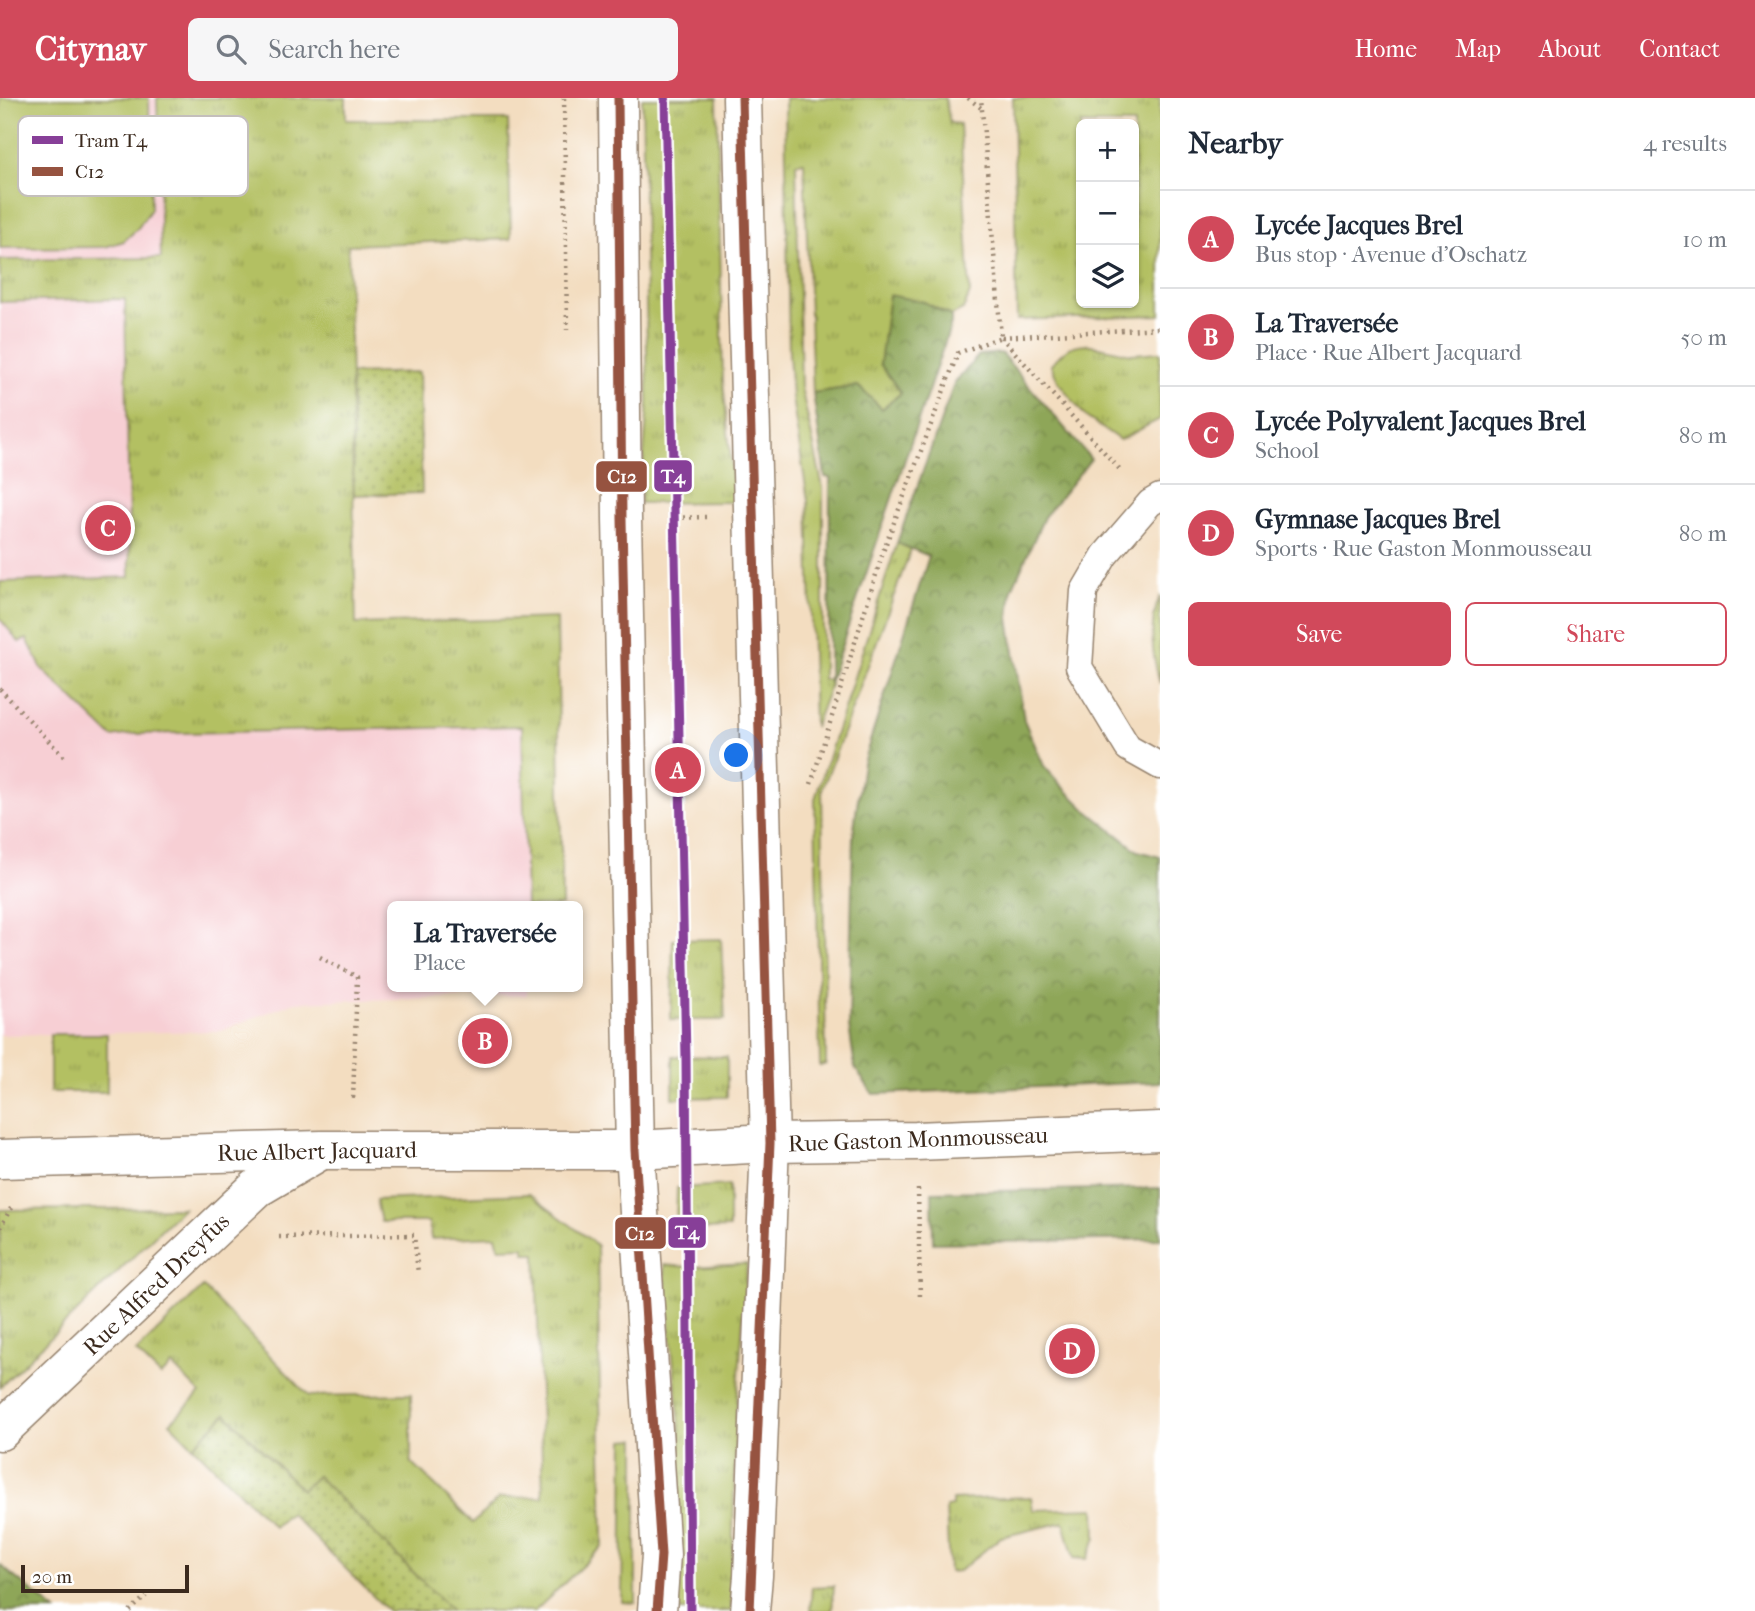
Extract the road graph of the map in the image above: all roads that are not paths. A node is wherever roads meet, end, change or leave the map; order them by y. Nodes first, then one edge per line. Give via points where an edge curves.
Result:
1 (618, 98) edge
2 (742, 98) edge
3 (1155, 500) edge
4 (1160, 766) edge
5 (1160, 1131) edge
6 (770, 1143) junction
7 (322, 1150) junction
8 (635, 1150) junction
9 (0, 1158) edge
10 (0, 1432) edge
11 (657, 1611) edge
12 (750, 1611) edge

1 - 8 street
2 - 6 street
3 - 4 lane via 1105,555 1084,591 1079,667 1128,748
5 - 6 street, Rue Gaston Monmousseau
6 - 8 street, Rue Gaston Monmousseau
6 - 12 street
7 - 8 street, Rue Albert Jacquard
7 - 9 street, Rue Albert Jacquard
7 - 10 street, Rue Alfred Dreyfus via 257,1188
8 - 11 street via 662,1555

